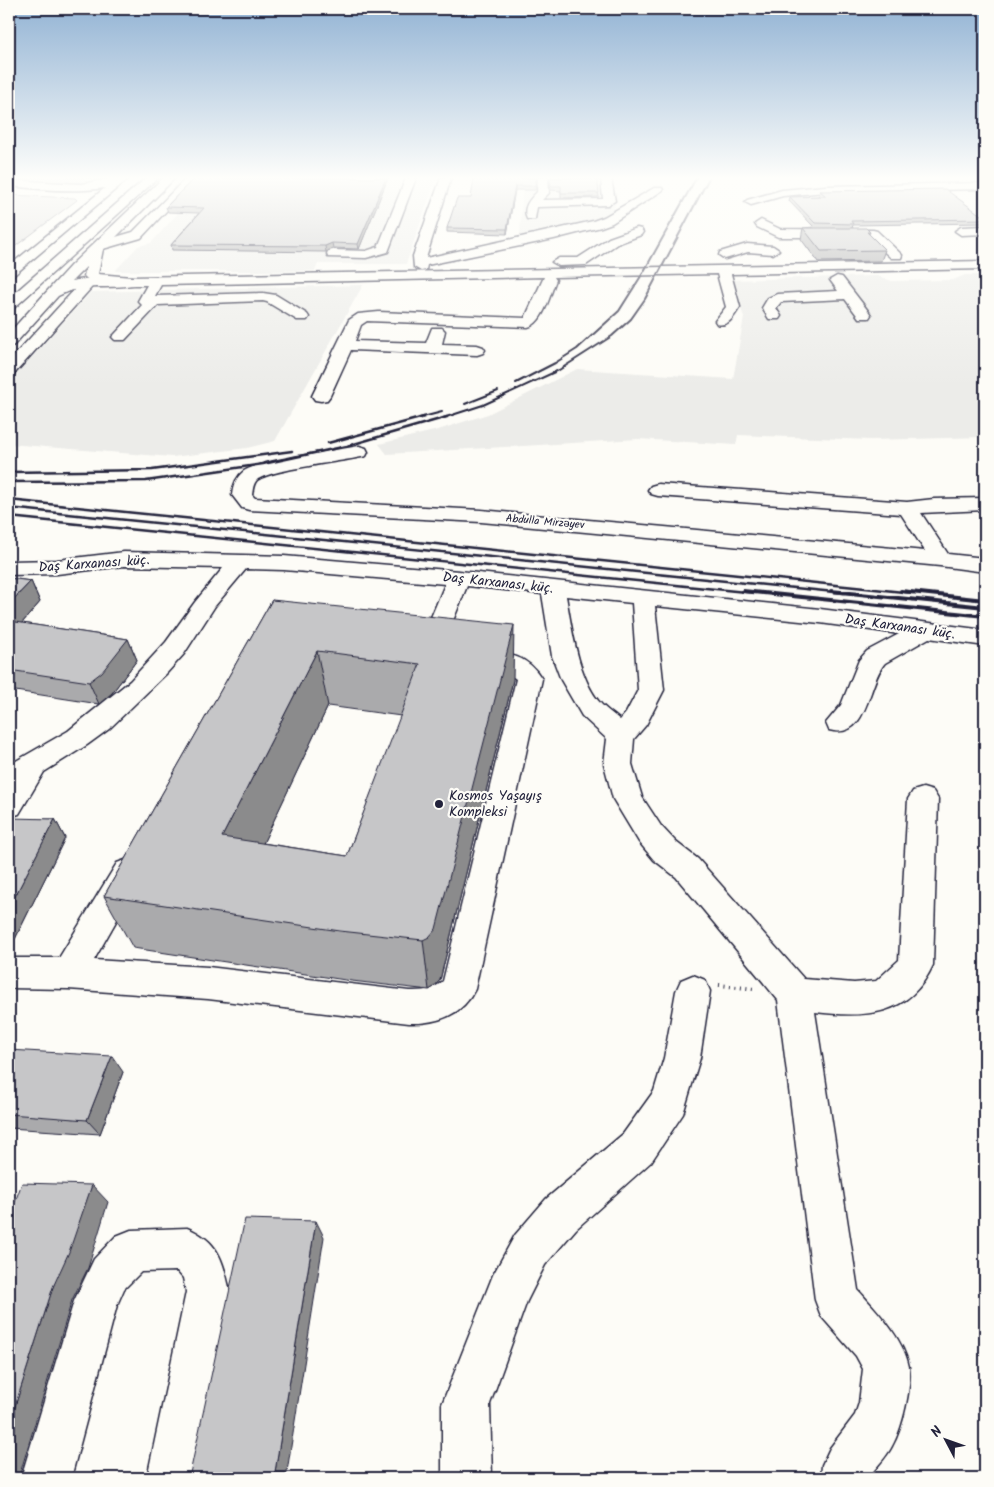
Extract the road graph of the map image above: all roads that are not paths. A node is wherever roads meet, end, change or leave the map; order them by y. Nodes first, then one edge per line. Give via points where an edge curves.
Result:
1 (35, 247) edge
2 (38, 247) edge
3 (56, 247) edge
4 (74, 247) edge
5 (98, 247) junction
6 (384, 247) edge
7 (422, 247) edge
8 (449, 247) edge
9 (496, 247) edge
10 (603, 247) edge
11 (777, 247) edge
12 (887, 247) edge
13 (869, 248) edge
14 (333, 254) dead end
15 (452, 257) junction
16 (512, 261) dead end
17 (9, 265) edge
18 (985, 265) edge
19 (582, 268) junction
20 (829, 268) junction
21 (421, 269) junction
22 (703, 271) junction
23 (723, 271) junction
24 (9, 272) edge
25 (549, 280) dead end
26 (130, 281) junction
27 (156, 281) junction
28 (77, 284) junction
29 (10, 286) dead end
30 (307, 288) junction
31 (849, 295) junction
32 (51, 296) junction
33 (271, 298) junction
34 (153, 302) junction
35 (9, 305) edge
36 (864, 315) dead end
37 (774, 316) dead end
38 (302, 317) dead end
39 (441, 321) junction
40 (722, 321) dead end
41 (120, 337) dead end
42 (9, 342) edge
43 (346, 345) junction
44 (433, 348) junction
45 (477, 350) dead end
46 (9, 359) edge
47 (9, 370) edge
48 (322, 396) dead end
49 (359, 452) dead end
50 (658, 490) dead end
51 (985, 504) edge
52 (907, 508) junction
53 (940, 559) junction
54 (239, 563) junction
55 (985, 565) edge
56 (9, 568) edge
57 (459, 578) junction
58 (553, 589) junction
59 (643, 598) junction
60 (923, 631) junction
61 (985, 638) edge
62 (839, 723) dead end
63 (621, 736) junction
64 (21, 772) edge
65 (923, 798) dead end
66 (9, 806) edge
67 (144, 846) edge
68 (9, 973) edge
69 (68, 974) junction
70 (693, 991) road end
71 (795, 994) junction
72 (46, 1478) edge
73 (172, 1478) edge
74 (467, 1478) edge
75 (846, 1478) edge

1 - 17 main road
2 - 24 main road
3 - 29 main road
4 - 35 main road
5 - 26 main road via 92,276
5 - 28 main road
5 - 32 main road
6 - 14 main road via 376,253
7 - 21 main road via 419,256
8 - 15 main road
9 - 15 main road
10 - 19 main road
11 - 22 main road via 766,256 725,255 703,262
12 - 13 main road via 892,252
15 - 21 main road
16 - 19 main road
18 - 20 main road via 950,266 955,274 951,278 899,279 881,275 871,268
19 - 21 main road
19 - 22 main road
20 - 23 main road
20 - 31 main road
21 - 30 main road
22 - 23 main road
23 - 40 main road via 733,307
25 - 39 main road via 532,320 521,323 525,329 515,332
26 - 27 main road
26 - 28 main road
27 - 30 main road
27 - 34 main road via 144,300
28 - 32 main road via 64,286
28 - 46 main road
28 - 47 main road via 85,287
30 - 33 main road
31 - 36 main road
31 - 37 main road via 777,298 769,308
32 - 42 main road
33 - 34 main road via 254,296
33 - 38 main road
34 - 41 main road
39 - 43 main road via 363,317 354,322
39 - 44 main road
43 - 44 main road
43 - 48 main road
44 - 45 main road
49 - 53 main road, Abdulla Mirzəyev via 269,469 251,476 243,485 242,495 248,504 481,516
50 - 52 main road
51 - 52 main road
52 - 53 main road
53 - 55 main road, Abdulla Mirzəyev
54 - 56 main road, Daş Karxanası küç. via 124,559 58,567
54 - 57 main road, Daş Karxanası küç. via 284,563
54 - 64 main road via 176,647 137,689 90,730
57 - 58 main road, Daş Karxanası küç.
57 - 69 main road via 413,653 512,664 526,673 529,679 458,989 447,1001 429,1008 409,1007 208,983
58 - 59 main road, Daş Karxanası küç.
58 - 63 main road via 564,656 574,680 591,710
59 - 60 main road, Daş Karxanası küç. via 820,616
59 - 63 main road via 651,690 637,718
60 - 61 main road, Daş Karxanası küç.
60 - 62 main road via 876,657 868,666 848,716
63 - 71 main road via 618,764 628,799 650,834 687,868
64 - 66 main road
65 - 71 main road via 916,965 908,976 884,995 856,999
67 - 69 main road
68 - 69 main road
70 - 74 main road via 682,1058 670,1101 637,1148 561,1214 530,1250 509,1291 466,1404
71 - 75 main road via 837,1300 872,1340 886,1367 883,1403 875,1429 848,1465
72 - 73 main road via 96,1301 109,1274 131,1251 187,1250 203,1268 208,1292

